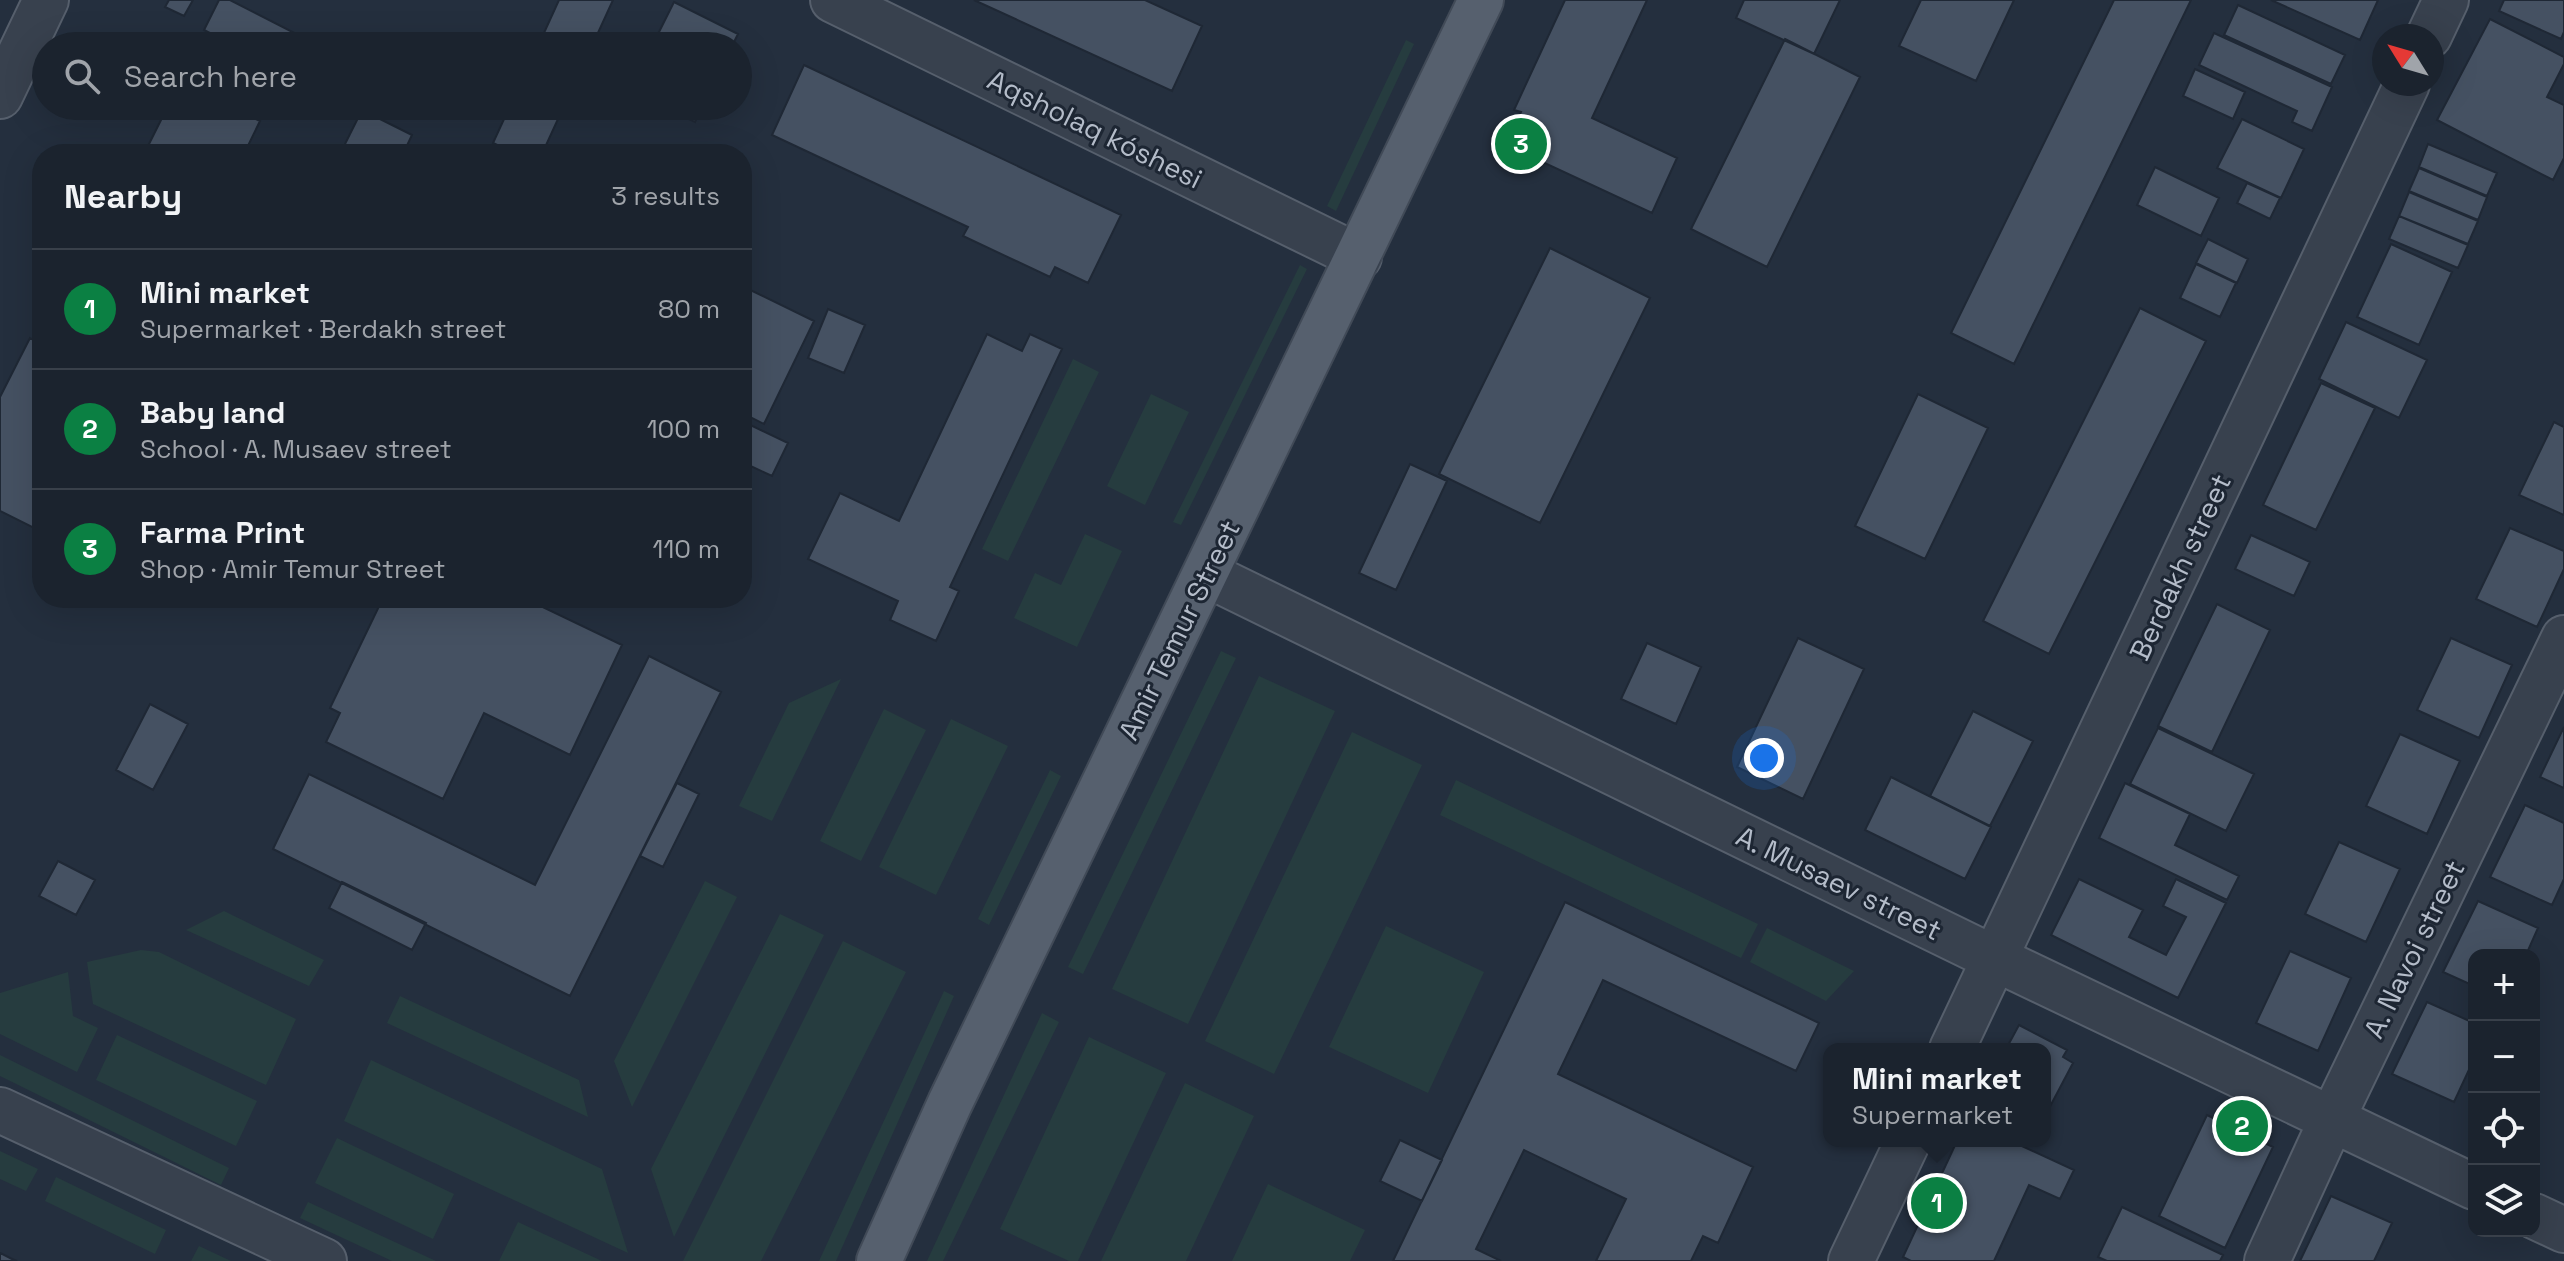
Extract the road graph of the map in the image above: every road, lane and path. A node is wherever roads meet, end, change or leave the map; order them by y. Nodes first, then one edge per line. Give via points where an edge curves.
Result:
1 (46, 0) edge
2 (833, 0) edge
3 (1481, 0) edge
4 (2446, 0) edge
5 (2435, 24) edge
6 (0, 96) edge
7 (2401, 96) edge
8 (1359, 257) junction
9 (1206, 574) junction
10 (2564, 638) edge
11 (1995, 959) junction
12 (1955, 1043) edge
13 (0, 1110) edge
14 (2332, 1119) junction
15 (1905, 1147) edge
16 (2468, 1184) edge
17 (2540, 1219) edge
18 (2564, 1230) edge
19 (324, 1261) edge
20 (879, 1261) edge
21 (1851, 1261) edge
22 (2267, 1261) edge

1 - 6 street
2 - 8 street, Aqsholaq kóshesi
3 - 8 main road, Amir Temur Street
4 - 5 street
7 - 11 street, Berdakh street
8 - 9 main road, Amir Temur Street
9 - 11 street, A. Musaev street
9 - 20 main road, Amir Temur Street
10 - 14 street, A. Navoi street
11 - 12 street, Berdakh street
11 - 14 street, A. Musaev street
13 - 19 street
14 - 16 street, A. Musaev street
14 - 22 street, A. Navoi street
15 - 21 street
17 - 18 street

